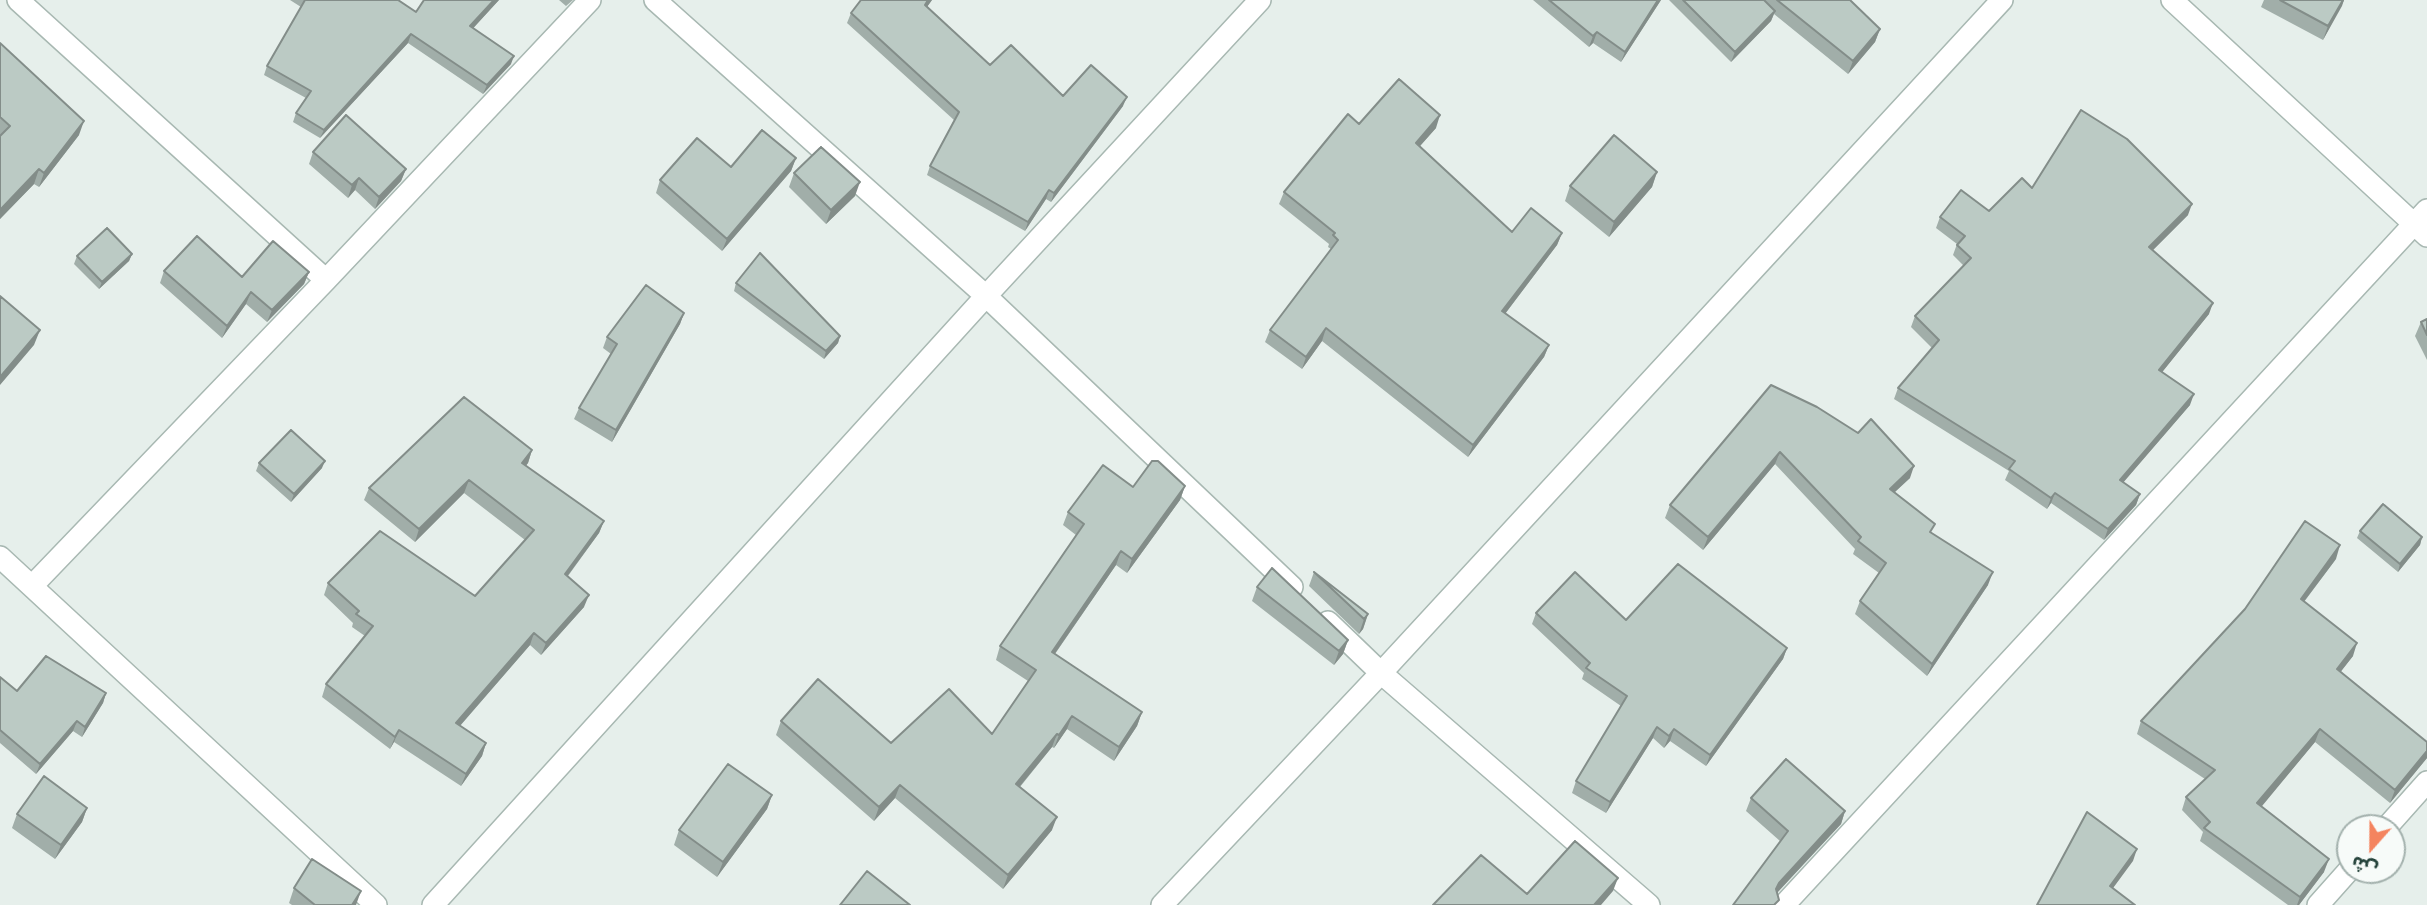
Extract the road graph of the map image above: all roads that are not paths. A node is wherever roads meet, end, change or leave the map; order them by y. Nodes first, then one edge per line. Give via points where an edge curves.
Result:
1 (18, 0) edge
2 (590, 0) edge
3 (655, 0) edge
4 (1260, 0) edge
5 (2002, 0) edge
6 (2172, 0) edge
7 (2423, 223) edge
8 (326, 280) junction
9 (986, 296) junction
10 (0, 557) edge
11 (32, 586) junction
12 (1381, 673) junction
13 (2427, 782) edge
14 (2398, 814) edge
15 (2337, 884) edge
16 (376, 905) edge
17 (433, 905) edge
18 (1162, 905) edge
19 (1649, 905) edge
20 (1784, 905) edge
21 (2318, 905) edge

1 - 8 street
2 - 8 street
3 - 9 street
4 - 9 street
5 - 12 street
6 - 7 street
7 - 20 street
8 - 11 street
9 - 12 street
9 - 17 street
10 - 11 street
11 - 16 street
12 - 18 street
12 - 19 street
13 - 14 street
15 - 21 street

